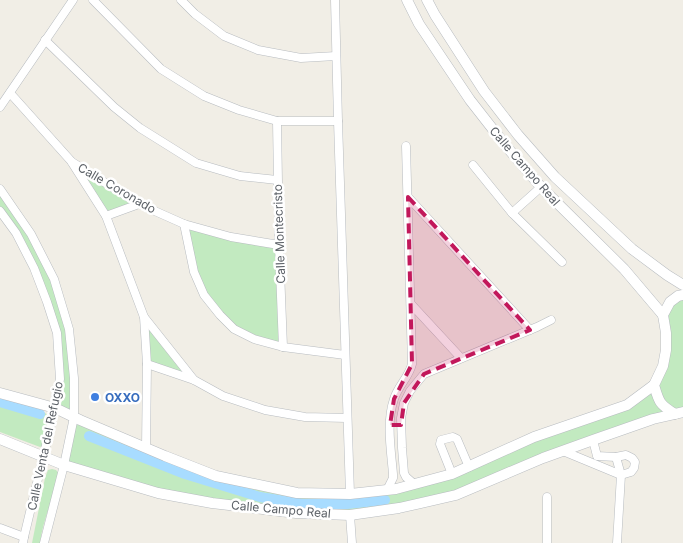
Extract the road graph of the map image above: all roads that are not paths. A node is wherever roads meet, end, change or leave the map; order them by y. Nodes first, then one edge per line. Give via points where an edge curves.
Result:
1 (73, 0) edge
2 (93, 0) edge
3 (181, 0) edge
4 (336, 0) edge
5 (407, 0) edge
6 (426, 0) edge
7 (45, 40) junction
8 (336, 56) junction
9 (10, 93) junction
10 (0, 107) edge
11 (338, 120) junction
12 (277, 121) junction
13 (406, 146) dead end
14 (71, 161) junction
15 (473, 165) dead end
16 (277, 180) junction
17 (541, 187) junction
18 (0, 189) edge
19 (408, 197) junction
20 (139, 204) junction
21 (0, 211) edge
22 (512, 213) junction
23 (106, 216) junction
24 (184, 224) junction
25 (279, 245) junction
26 (562, 262) dead end
27 (683, 286) edge
28 (683, 295) edge
29 (411, 304) junction
30 (663, 316) junction
31 (144, 317) junction
32 (551, 320) dead end
33 (530, 330) junction
34 (283, 347) junction
35 (345, 355) junction
36 (461, 358) junction
37 (147, 364) junction
38 (412, 364) junction
39 (424, 374) junction
40 (194, 380) junction
41 (654, 385) junction
42 (0, 393) edge
43 (55, 408) junction
44 (679, 413) edge
45 (74, 417) junction
46 (346, 418) junction
47 (390, 425) junction
48 (401, 425) junction
49 (0, 439) edge
50 (593, 440) junction
51 (391, 445) junction
52 (401, 445) junction
53 (146, 448) junction
54 (563, 451) junction
55 (43, 456) junction
56 (616, 457) junction
57 (597, 460) junction
58 (64, 465) junction
59 (469, 466) junction
60 (452, 474) junction
61 (621, 475) junction
62 (414, 484) junction
63 (387, 490) junction
64 (350, 494) junction
65 (547, 497) dead end
66 (350, 515) junction
67 (0, 528) edge
68 (24, 540) edge
69 (46, 543) edge
70 (352, 543) edge
71 (547, 543) edge
72 (616, 543) edge

1 - 7 street
2 - 12 street via 161,69 204,96
3 - 8 street via 224,36 258,50 302,58
4 - 8 street
5 - 17 street, Calle Campo Real via 419,24 470,100
6 - 27 street, Calle Campo Real via 484,90 555,177 632,249
7 - 9 street
7 - 16 street via 114,108 196,163 240,176
8 - 11 street
9 - 10 street
9 - 14 street
11 - 12 street
11 - 35 street
12 - 16 street, Calle Montecristo
13 - 19 street
14 - 20 street, Calle Coronado
14 - 23 street
15 - 22 street
16 - 25 street, Calle Montecristo
17 - 22 street
17 - 30 street, Calle Campo Real via 624,269
18 - 45 street, Calle Venta del Refugio via 31,234 54,279 69,329
19 - 29 street
19 - 33 street
20 - 23 street
20 - 24 street, Calle Coronado
21 - 43 street, Calle Venta del Refugio via 34,268 57,333 60,379
22 - 26 street
23 - 31 street
24 - 25 street, Calle Coronado
24 - 34 street via 194,272 204,295 220,315 234,329
25 - 34 street, Calle Montecristo
28 - 30 street via 670,302
29 - 36 street
29 - 38 street
30 - 41 street via 666,350
31 - 37 street
31 - 40 street
32 - 33 street
33 - 36 street
34 - 35 street
35 - 46 street
36 - 39 street
37 - 40 street
37 - 53 street
38 - 39 street
38 - 47 street via 394,399
39 - 48 street via 404,404
40 - 46 street via 223,396 265,410 306,417
41 - 44 street via 664,408
41 - 59 street, Calle Campo Real via 627,405 534,437
42 - 43 street, Calle Campo Real
43 - 45 street, Calle Campo Real
43 - 55 street, Calle Venta del Refugio
44 - 50 street, Calle Campo Real
45 - 53 street, Calle Campo Real
45 - 58 street, Calle Venta del Refugio
46 - 64 street
47 - 48 street
47 - 51 street
48 - 52 street
49 - 55 street, Calle Campo Real
50 - 54 street, Calle Campo Real
50 - 57 street
51 - 52 street
51 - 63 street via 393,478
52 - 62 street via 404,473
53 - 64 street, Calle Campo Real via 216,476 297,493
54 - 57 street
54 - 66 street, Calle Campo Real via 456,495
55 - 58 street, Calle Campo Real
55 - 68 street, Calle Venta del Refugio
56 - 57 street
56 - 61 street
56 - 61 street via 626,455 635,462 631,472
57 - 61 street
58 - 66 street, Calle Campo Real via 158,493 212,503 296,513
58 - 69 street, Calle Venta del Refugio
59 - 60 street, Calle Campo Real
59 - 60 street via 457,439 441,440
60 - 62 street, Calle Campo Real
61 - 72 street
62 - 63 street, Calle Campo Real
63 - 64 street, Calle Campo Real
65 - 71 street
66 - 70 street
67 - 68 street

